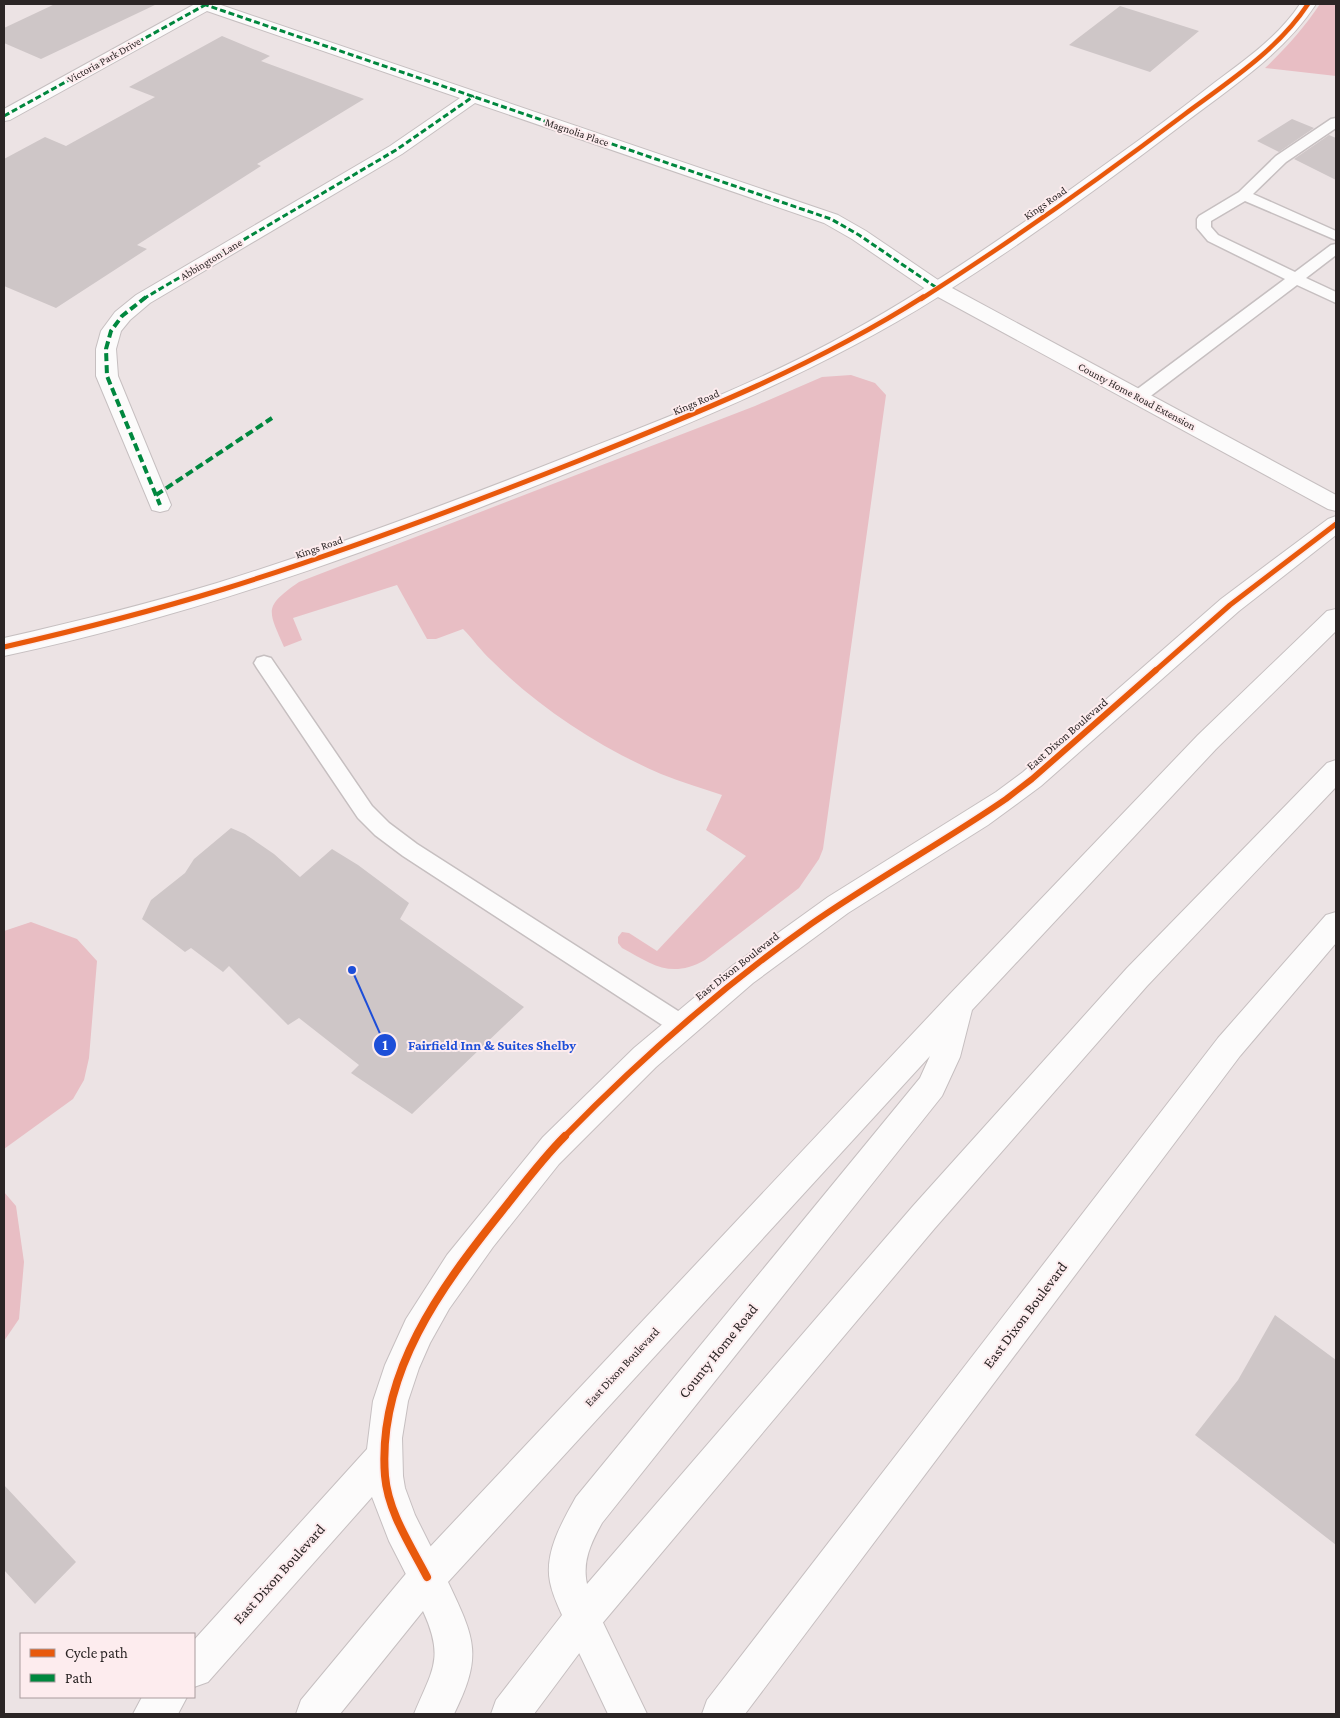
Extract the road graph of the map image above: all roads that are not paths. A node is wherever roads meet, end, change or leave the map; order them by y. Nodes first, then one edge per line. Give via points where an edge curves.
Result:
1 (204, 4) edge
2 (1308, 4) edge
3 (474, 96) junction
4 (4, 116) edge
5 (1336, 122) edge
6 (1244, 195) junction
7 (1336, 236) edge
8 (1336, 248) edge
9 (1296, 278) junction
10 (937, 288) junction
11 (1336, 298) edge
12 (1138, 397) junction
13 (1336, 504) edge
14 (160, 505) dead end
15 (1336, 524) edge
16 (1336, 617) edge
17 (4, 647) edge
18 (264, 663) dead end
19 (1336, 770) edge
20 (1336, 923) edge
21 (958, 1005) junction
22 (681, 1025) junction
23 (384, 1457) junction
24 (427, 1577) junction
25 (582, 1619) junction
26 (195, 1667) edge
27 (167, 1698) edge
28 (152, 1714) edge
29 (315, 1714) edge
30 (433, 1714) edge
31 (510, 1714) edge
32 (628, 1714) edge
33 (721, 1714) edge

1 - 3 main road, Magnolia Place
1 - 4 main road, Victoria Park Drive
2 - 10 main road, Kings Road via 1269,49 1201,103 1033,224
3 - 10 main road, Magnolia Place via 831,219
3 - 14 main road, Abbington Lane via 396,150 143,299 118,319 107,337 107,376
5 - 6 lane via 1281,159
6 - 7 lane
6 - 9 lane via 1204,219 1204,228 1213,238
8 - 9 lane
9 - 11 lane
9 - 12 lane
10 - 12 main road, County Home Road Extension
10 - 17 main road, Kings Road via 778,378 506,491 230,587
12 - 13 main road, County Home Road Extension
15 - 22 main road, East Dixon Boulevard via 1230,605 1008,798 812,922
16 - 21 main road, East Dixon Boulevard via 1207,742
18 - 22 lane via 365,812 382,829
19 - 25 main road via 1111,1006 917,1225
20 - 33 main road, East Dixon Boulevard via 1229,1047
21 - 24 main road, East Dixon Boulevard
21 - 25 main road, County Home Road via 944,1064 931,1086 589,1510 570,1551 566,1570
22 - 23 main road, East Dixon Boulevard via 552,1149 457,1267 414,1338 397,1379 386,1420
23 - 24 main road, East Dixon Boulevard via 385,1480 395,1510
23 - 26 main road, East Dixon Boulevard
24 - 29 main road, East Dixon Boulevard
24 - 30 main road via 452,1638 454,1661
25 - 31 main road
25 - 32 main road, County Home Road
27 - 28 main road

